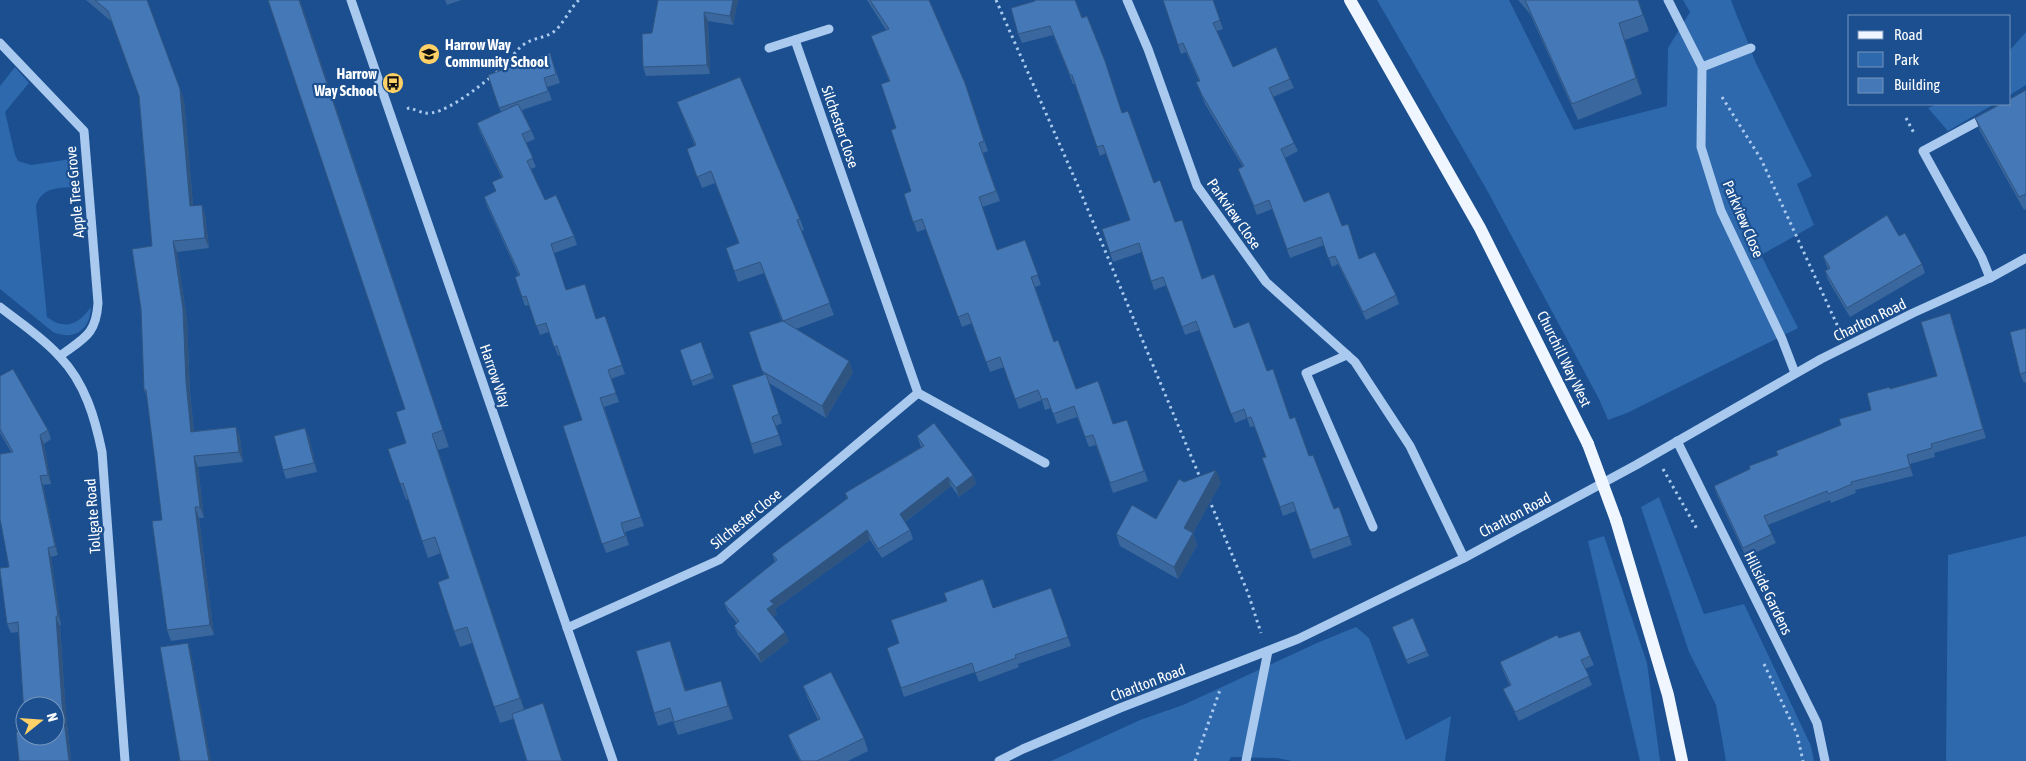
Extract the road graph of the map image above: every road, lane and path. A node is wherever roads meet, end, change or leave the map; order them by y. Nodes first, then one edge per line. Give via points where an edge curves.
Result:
1 (351, 0) edge
2 (579, 0) edge
3 (996, 0) edge
4 (1127, 0) edge
5 (1350, 0) edge
6 (1668, 0) edge
7 (829, 29) dead end
8 (795, 40) junction
9 (0, 43) edge
10 (769, 48) dead end
11 (1751, 48) dead end
12 (1702, 67) junction
13 (2000, 110) edge
14 (391, 118) junction
15 (2026, 258) edge
16 (1990, 278) junction
17 (0, 307) edge
18 (1847, 346) junction
19 (1347, 355) junction
20 (60, 356) junction
21 (1795, 373) junction
22 (918, 393) junction
23 (1677, 441) junction
24 (1045, 463) dead end
25 (1663, 468) dead end
26 (1203, 484) edge
27 (1206, 494) edge
28 (1373, 527) dead end
29 (1700, 534) dead end
30 (1464, 558) junction
31 (567, 628) junction
32 (1262, 636) dead end
33 (1268, 651) junction
34 (1764, 664) dead end
35 (1220, 690) dead end
36 (125, 761) edge
37 (613, 761) edge
38 (999, 761) edge
39 (1194, 761) edge
40 (1246, 761) edge
41 (1682, 761) edge
42 (1803, 761) edge
43 (1825, 761) edge

1 - 14 street, Harrow Way
2 - 14 path via 553,33 527,42 504,68 451,104 438,112 426,114 409,108
3 - 26 path
4 - 19 street, Parkview Close via 1197,186 1266,282
5 - 41 main road, Churchill Way West, bridge via 1480,228 1588,444 1616,520 1668,695
6 - 12 street
7 - 8 street
8 - 10 street
8 - 22 street, Silchester Close
9 - 20 street, Apple Tree Grove via 84,131 97,321 89,333
11 - 12 street
12 - 18 path via 1761,159
12 - 21 street, Parkview Close via 1701,147 1721,211
13 - 16 street via 1923,151
14 - 31 street, Harrow Way
15 - 16 street, Charlton Road
16 - 18 street, Charlton Road
17 - 20 street, Tollgate Road
18 - 21 street, Charlton Road
19 - 28 street via 1306,373
19 - 30 street, Parkview Close via 1355,362 1410,446
20 - 36 street, Tollgate Road via 84,392 102,452
21 - 23 street, Charlton Road
22 - 24 street
22 - 31 street, Silchester Close via 719,560
23 - 30 street, Charlton Road
23 - 43 street, Hillside Gardens via 1817,723
25 - 29 path
27 - 32 path via 1248,593
30 - 33 street, Charlton Road
31 - 37 street, Harrow Way
33 - 38 street, Charlton Road via 1120,708
33 - 40 street
34 - 42 path via 1797,734
35 - 39 path

